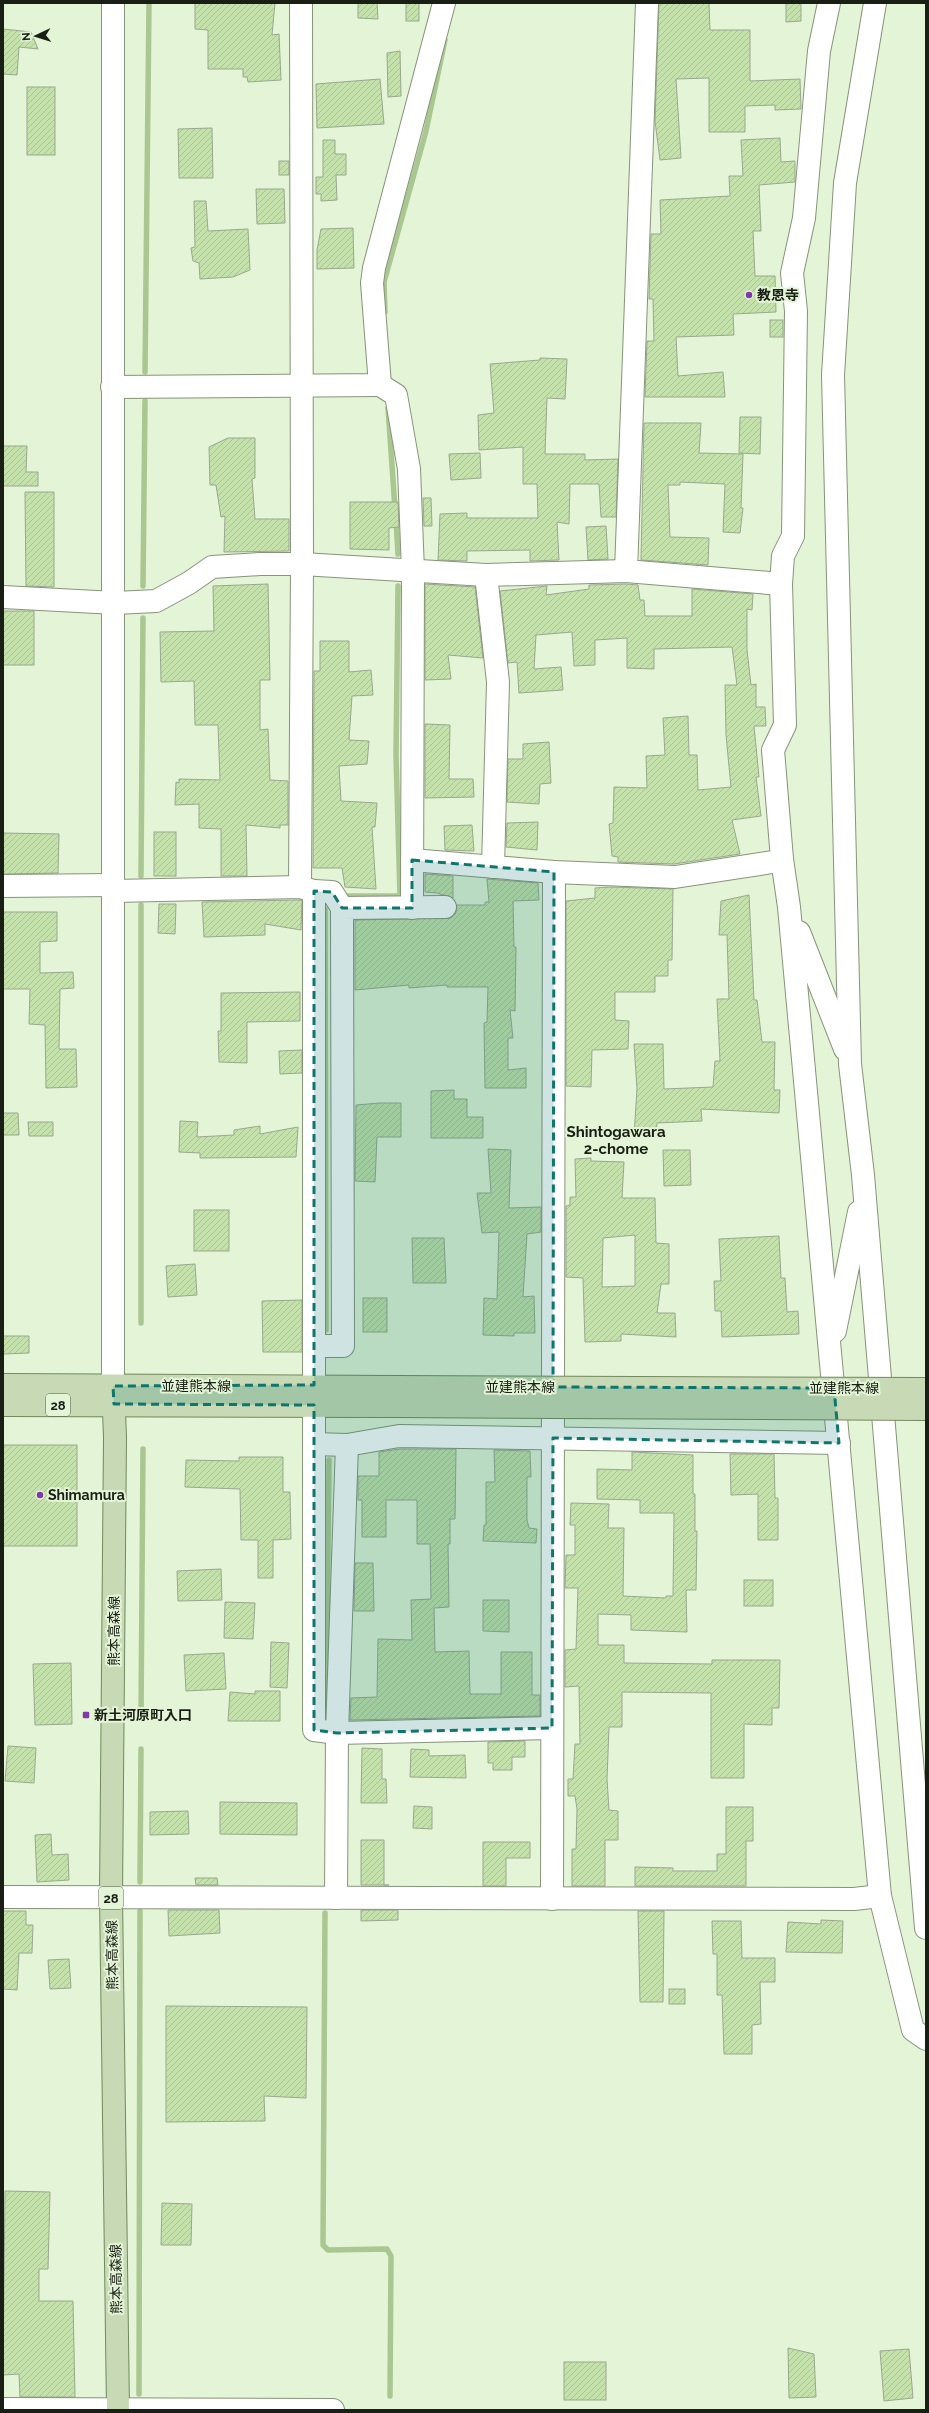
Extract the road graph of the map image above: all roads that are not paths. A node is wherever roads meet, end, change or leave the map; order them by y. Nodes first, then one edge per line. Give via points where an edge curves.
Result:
1 (113, 3) edge
2 (301, 3) edge
3 (444, 3) edge
4 (647, 3) edge
5 (829, 3) edge
6 (875, 3) edge
7 (300, 385) junction
8 (380, 385) junction
9 (112, 387) junction
10 (302, 564) junction
11 (413, 571) junction
12 (626, 571) junction
13 (486, 575) junction
14 (781, 584) junction
15 (3, 597) edge
16 (115, 603) junction
17 (782, 859) junction
18 (412, 860) junction
19 (494, 866) junction
20 (554, 872) junction
21 (3, 886) edge
22 (114, 888) junction
23 (307, 889) junction
24 (445, 907) dead end
25 (789, 907) junction
26 (342, 908) junction
27 (412, 908) junction
28 (850, 1064) junction
29 (864, 1188) junction
30 (314, 1346) junction
31 (830, 1354) junction
32 (3, 1385) edge
33 (926, 1389) edge
34 (113, 1395) junction
35 (314, 1395) junction
36 (395, 1396) junction
37 (3, 1405) edge
38 (926, 1409) edge
39 (553, 1438) junction
40 (839, 1443) junction
41 (314, 1444) junction
42 (347, 1445) junction
43 (552, 1728) junction
44 (337, 1733) junction
45 (111, 1896) junction
46 (880, 1896) junction
47 (3, 1897) edge
48 (336, 1898) junction
49 (552, 1899) junction
50 (926, 1928) edge
51 (926, 2039) edge
52 (118, 2409) edge
53 (3, 2410) edge
54 (333, 2410) edge

1 - 9 street
2 - 7 street
3 - 8 street via 374,268 372,283
4 - 12 street
5 - 14 street via 819,51 804,218 792,273 796,311 793,536 783,556
6 - 28 street via 845,183 833,375
7 - 8 street
7 - 9 street
7 - 10 street
8 - 11 street via 396,395 409,469
9 - 16 street
10 - 11 street
10 - 16 street via 212,566 189,583 156,601
10 - 23 street
11 - 13 street
11 - 18 street
12 - 13 street
12 - 14 street
13 - 19 street via 498,682
14 - 17 street via 785,725 773,750
15 - 16 street
16 - 22 street
17 - 20 street via 675,877
17 - 25 street
18 - 19 street
18 - 27 street
19 - 20 street
20 - 39 street
21 - 22 street
22 - 23 street
22 - 34 street
23 - 26 street via 332,892
23 - 30 street
24 - 27 street
25 - 28 street
25 - 31 street
26 - 27 street
26 - 30 street via 343,1346
28 - 29 street
29 - 31 street
29 - 50 street
30 - 35 street
31 - 40 street
32 - 34 main road, 28
33 - 36 main road, 並建熊本線, bridge
34 - 35 main road, 並建熊本線
34 - 37 main road, 28
34 - 45 main road, 熊本高森線 / 28
35 - 36 main road, 並建熊本線
35 - 41 street
36 - 38 main road, 並建熊本線, bridge
39 - 40 street
39 - 42 street via 399,1436
39 - 43 street
40 - 46 street
41 - 42 street
41 - 44 street via 314,1730
42 - 44 street
43 - 44 street
43 - 49 street
44 - 48 street
45 - 47 street
45 - 48 street
45 - 52 main road, 熊本高森線 / 28
46 - 49 street via 854,1899
46 - 51 street via 913,2030
48 - 49 street
52 - 53 street
52 - 54 street

